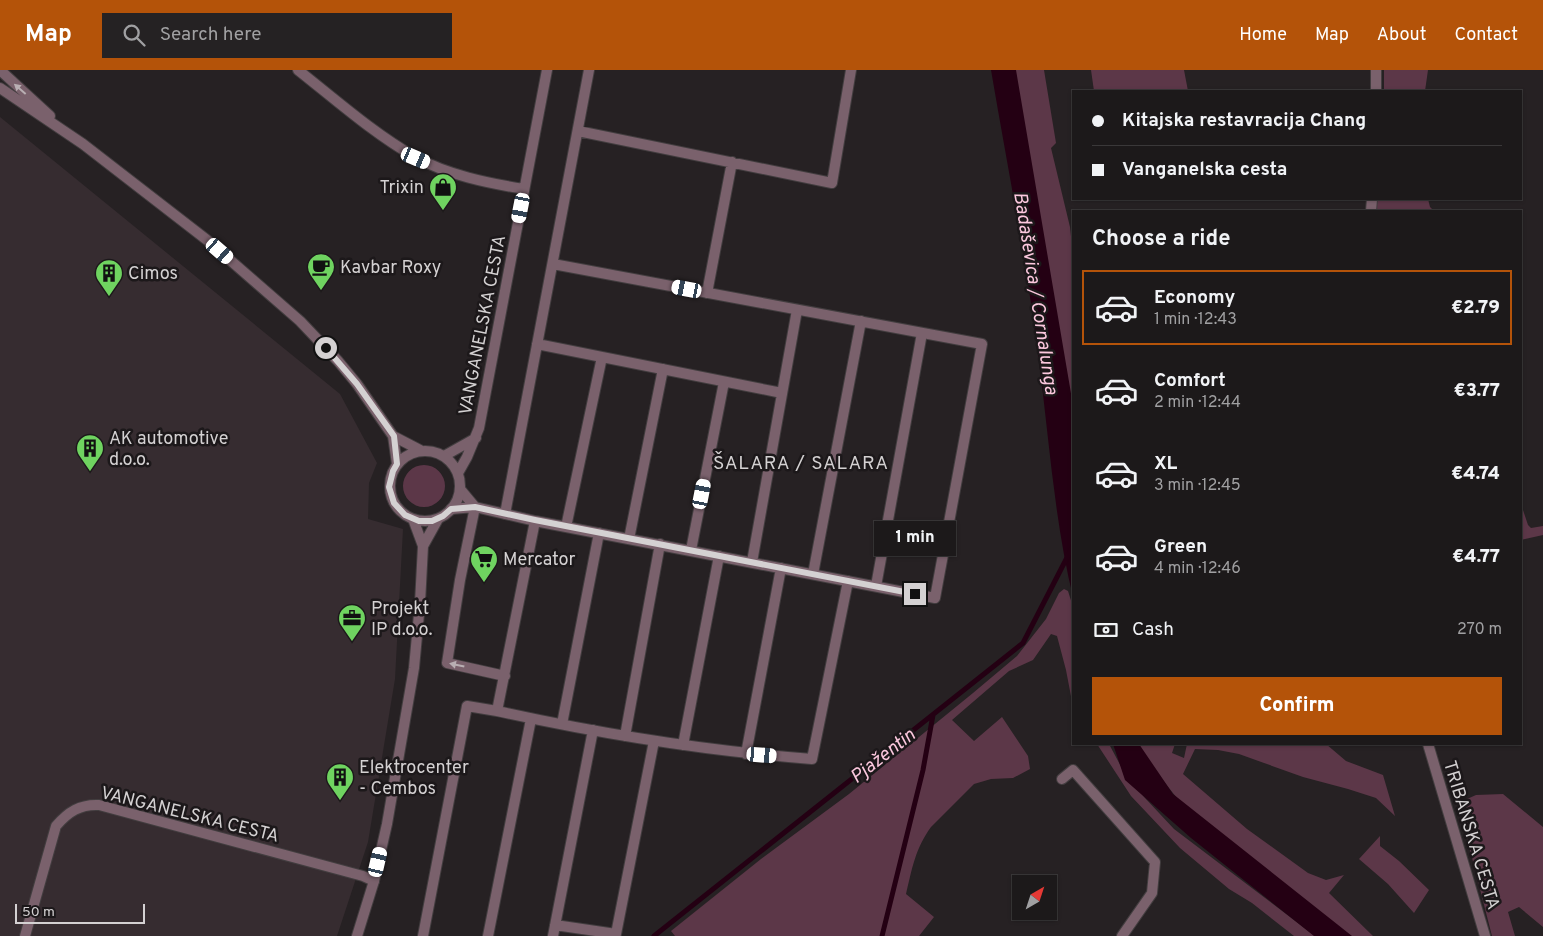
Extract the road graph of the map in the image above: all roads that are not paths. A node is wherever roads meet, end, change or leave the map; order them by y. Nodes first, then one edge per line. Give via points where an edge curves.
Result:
1 (0, 70) edge
2 (298, 70) edge
3 (547, 70) edge
4 (589, 70) edge
5 (851, 70) edge
6 (1376, 70) edge
7 (0, 88) edge
8 (1376, 90) edge
9 (578, 131) junction
10 (83, 144) junction
11 (732, 162) junction
12 (524, 189) junction
13 (552, 264) junction
14 (706, 293) junction
15 (797, 310) junction
16 (861, 321) junction
17 (922, 333) junction
18 (538, 344) junction
19 (602, 357) junction
20 (663, 369) junction
21 (724, 382) junction
22 (782, 393) junction
23 (394, 436) junction
24 (476, 438) junction
25 (420, 450) junction
26 (444, 456) junction
27 (397, 464) junction
28 (458, 473) junction
29 (460, 489) junction
30 (475, 507) junction
31 (451, 509) junction
32 (506, 514) junction
33 (413, 519) junction
34 (438, 519) junction
35 (535, 520) junction
36 (566, 527) junction
37 (599, 533) junction
38 (629, 538) junction
39 (660, 544) junction
40 (423, 546) junction
41 (691, 550) junction
42 (720, 556) junction
43 (752, 562) junction
44 (781, 568) junction
45 (813, 574) junction
46 (848, 580) junction
47 (876, 586) junction
48 (505, 676) junction
49 (497, 711) junction
50 (531, 719) junction
51 (562, 724) junction
52 (593, 730) junction
53 (625, 736) junction
54 (654, 741) junction
55 (683, 745) junction
56 (1428, 745) edge
57 (746, 754) junction
58 (1062, 779) dead end
59 (374, 881) junction
60 (555, 925) junction
61 (25, 936) edge
62 (357, 936) edge
63 (423, 936) edge
64 (488, 936) edge
65 (553, 936) edge
66 (1122, 936) edge
67 (1485, 936) edge

10 -> 1 street
2 - 12 street via 383,137 416,158 481,182
3 - 12 street, VANGANELSKA CESTA
4 - 9 street
5 - 11 street via 832,182
6 - 8 street
7 - 10 street
9 - 11 street
9 - 13 street
10 - 23 street via 208,240 300,321 344,369
11 - 14 street
12 - 24 street, VANGANELSKA CESTA
13 - 14 street
13 - 18 street
14 - 15 street
15 - 16 street
15 - 22 street
16 - 17 street
16 - 45 street
17 - 47 street
17 - 47 street via 982,344 935,598
18 - 19 street
18 - 32 street
19 - 20 street
19 - 36 street
20 - 21 street
20 - 38 street
21 - 22 street
21 - 41 street
22 - 43 street
23 - 25 street
23 - 27 street
24 - 26 street, VANGANELSKA CESTA
24 - 28 street, VANGANELSKA CESTA
25 - 26 street
25 - 27 street
26 - 28 street
27 - 33 street via 390,479 391,495 399,510
28 - 29 street
29 - 30 street
29 - 31 street
30 - 31 street
30 - 32 street
48 -> 30 street via 447,663
31 - 34 street
32 - 35 street
33 - 34 street
33 - 40 street
34 - 40 street
35 - 36 street
35 - 48 street
36 - 37 street
37 - 38 street
37 - 51 street
38 - 39 street
39 - 41 street
39 - 53 street
40 - 59 street via 414,668
41 - 42 street
42 - 43 street
42 - 55 street
43 - 44 street
44 - 45 street
44 - 57 street
45 - 46 street
46 - 47 street
46 - 57 street via 812,759
48 - 49 street
49 - 50 street
49 - 63 street via 467,706
50 - 51 street
50 - 64 street
51 - 52 street
52 - 53 street
52 - 60 street
53 - 54 street
54 - 55 street
54 - 60 street via 616,934
55 - 57 street
56 - 67 street, TRIBANSKA CESTA
58 - 66 street via 1073,770 1155,862 1152,893
59 - 61 street, VANGANELSKA CESTA via 118,810 88,805 76,809 56,826
59 - 62 street
60 - 65 street

